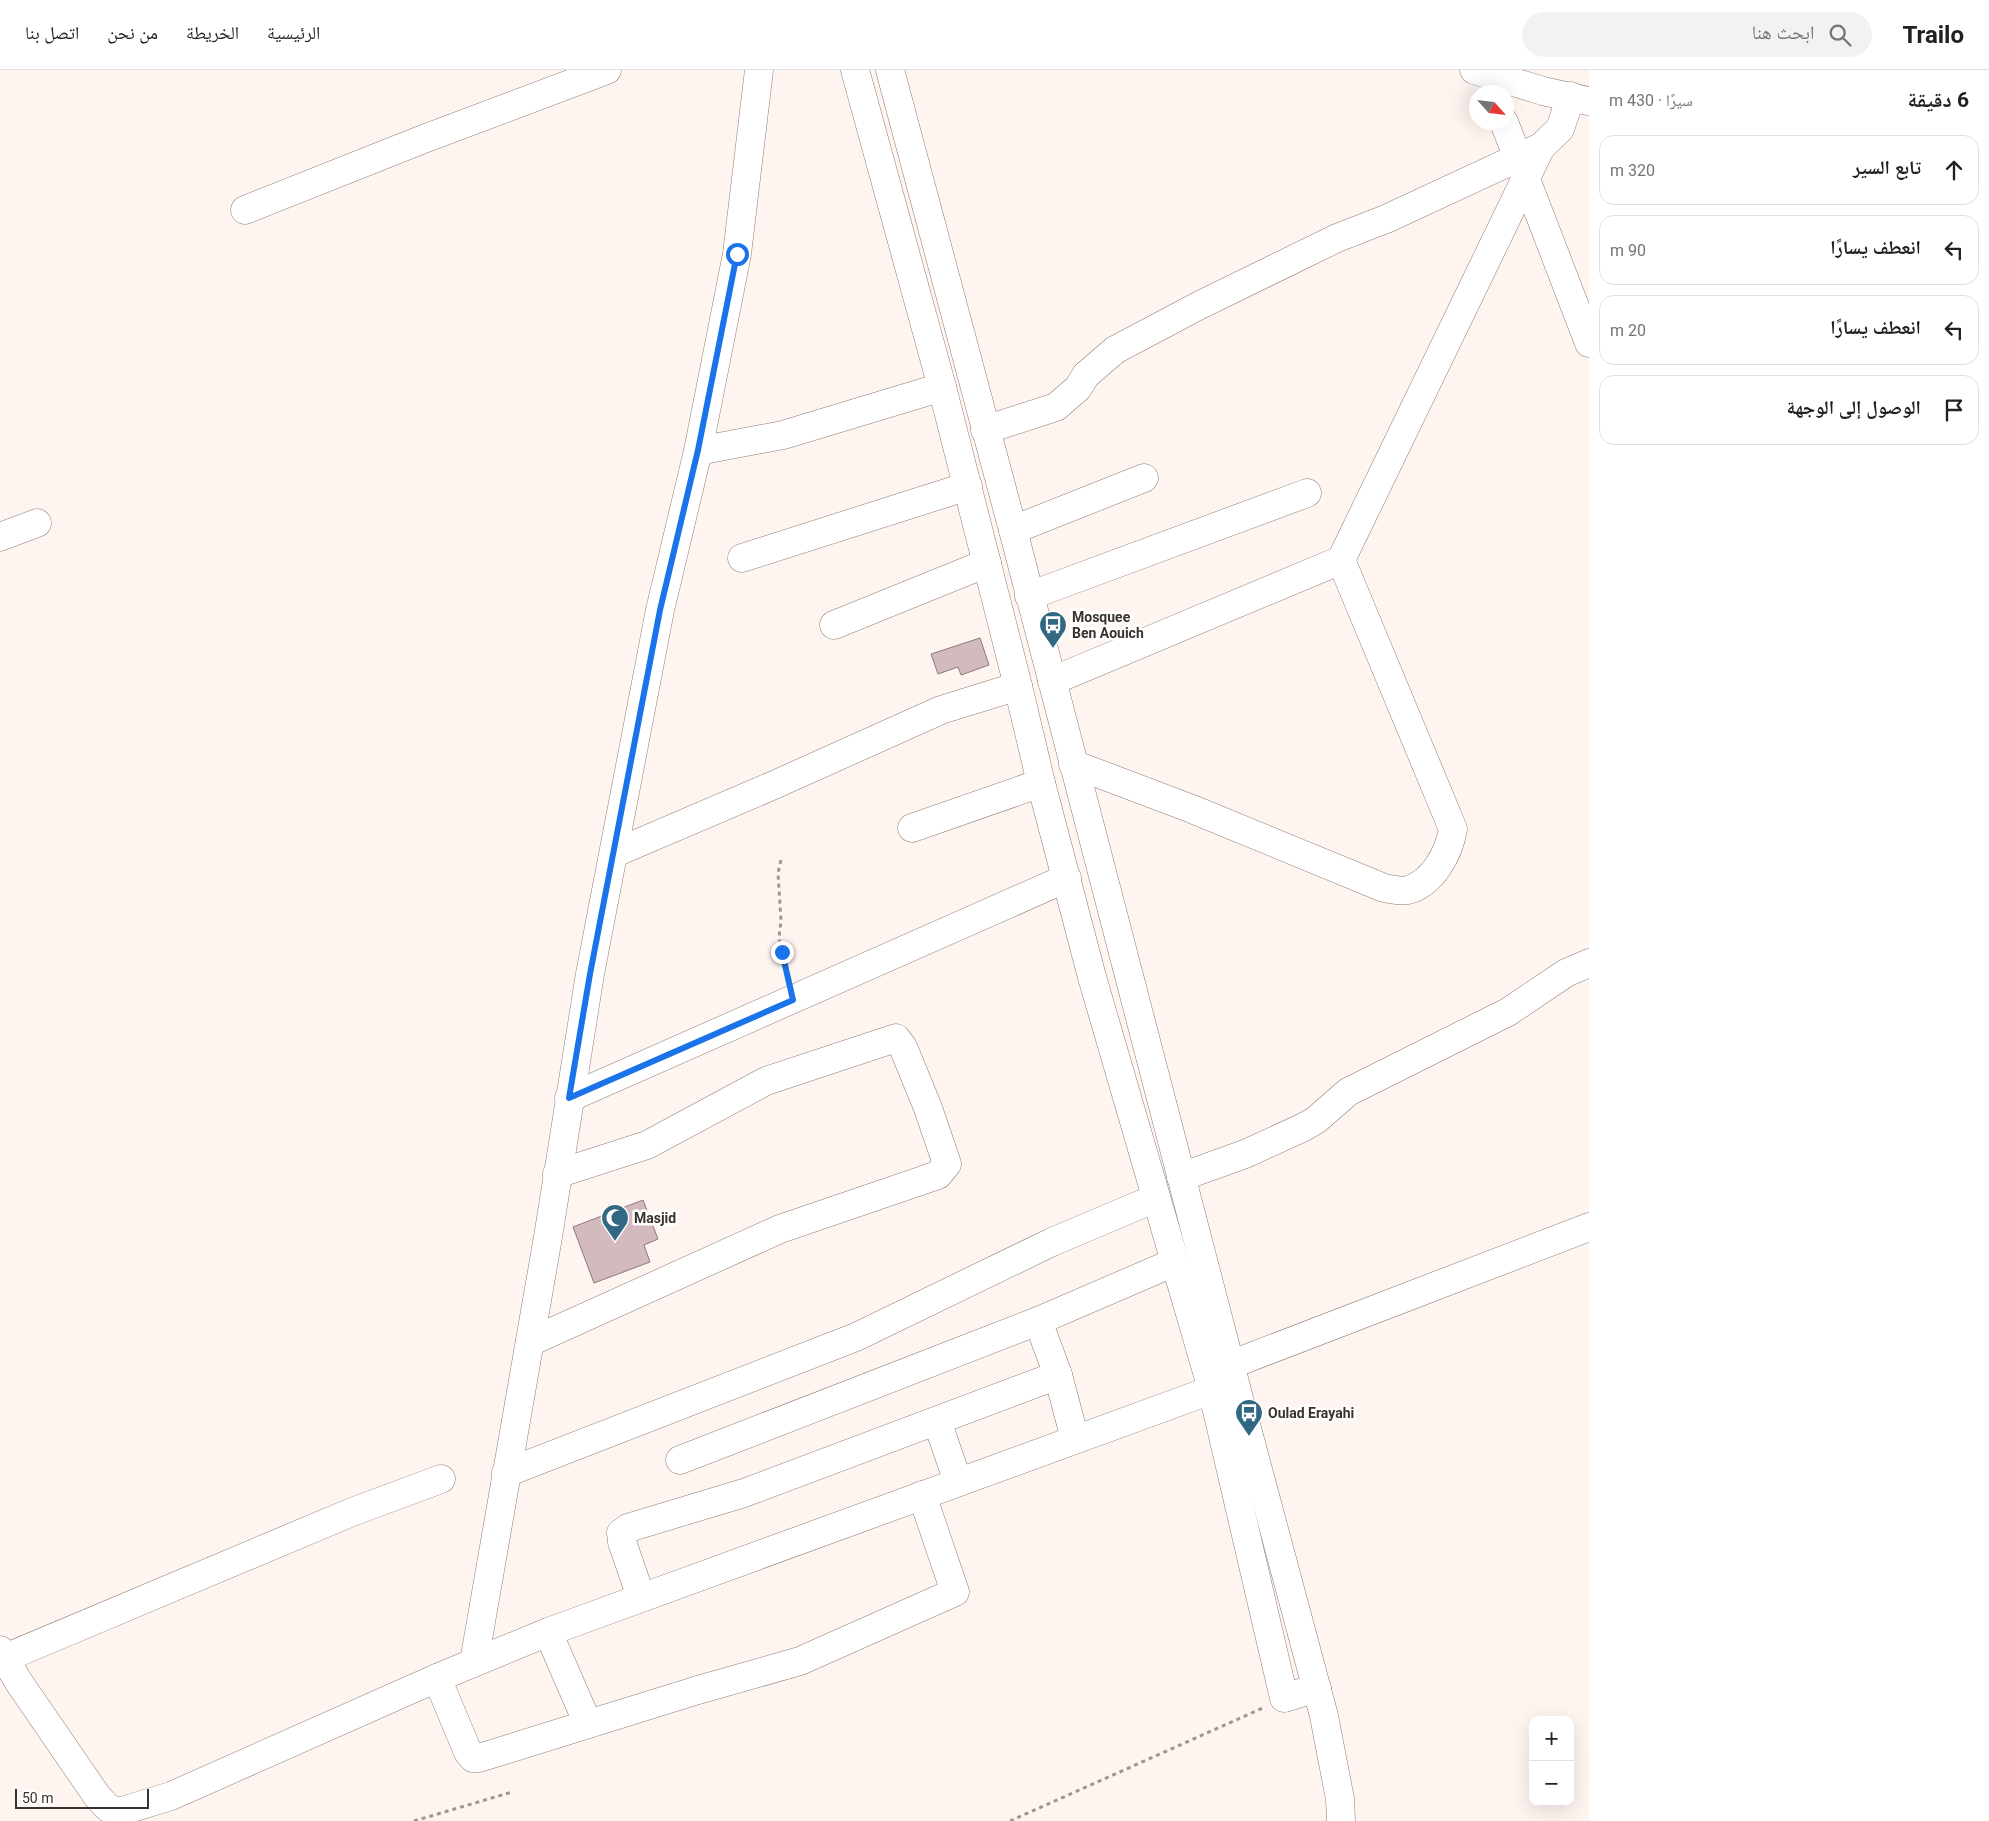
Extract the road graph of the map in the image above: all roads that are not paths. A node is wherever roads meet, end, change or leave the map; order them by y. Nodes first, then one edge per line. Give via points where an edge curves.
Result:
1 (607, 70) edge
2 (759, 70) edge
3 (855, 70) edge
4 (890, 70) edge
5 (1484, 79) edge
6 (1580, 99) edge
7 (1509, 130) edge
8 (1528, 161) junction
9 (245, 210) dead end
10 (1589, 342) edge
11 (942, 387) junction
12 (985, 430) junction
13 (698, 450) junction
14 (1144, 478) dead end
15 (968, 486) junction
16 (1307, 492) dead end
17 (37, 523) dead end
18 (1013, 530) junction
19 (0, 537) edge
20 (742, 558) dead end
21 (1341, 560) junction
22 (987, 562) junction
23 (1029, 596) junction
24 (834, 624) dead end
25 (1052, 682) junction
26 (1018, 686) junction
27 (1073, 764) junction
28 (1040, 783) junction
29 (912, 828) dead end
30 (614, 853) junction
31 (1067, 878) junction
32 (1589, 963) edge
33 (1148, 1049) junction
34 (1116, 1059) junction
35 (569, 1098) junction
36 (557, 1174) junction
37 (1181, 1177) junction
38 (1156, 1198) junction
39 (1589, 1227) edge
40 (1175, 1262) junction
41 (1038, 1321) junction
42 (530, 1342) junction
43 (1058, 1375) junction
44 (1225, 1378) junction
45 (936, 1420) junction
46 (1075, 1439) junction
47 (680, 1460) dead end
48 (506, 1473) junction
49 (441, 1479) dead end
50 (958, 1482) junction
51 (922, 1494) junction
52 (641, 1597) junction
53 (548, 1632) junction
54 (3, 1654) edge
55 (474, 1662) junction
56 (437, 1678) junction
57 (1317, 1688) junction
58 (588, 1724) junction
59 (116, 1816) edge
60 (1341, 1821) edge

1 - 9 street
2 - 13 street via 737,254
3 - 11 street
4 - 12 street
5 - 6 street
6 - 8 street via 1560,129
7 - 8 street
8 - 10 street
8 - 12 street via 1337,238 1200,305 1116,350 1086,375 1078,388 1056,407
8 - 21 street
11 - 13 street via 783,435
11 - 15 street
12 - 18 street
13 - 30 street via 660,610
14 - 18 street
15 - 20 street
15 - 22 street
16 - 23 street
17 - 19 street
18 - 23 street
21 - 25 street
21 - 27 street via 1453,830 1450,845 1432,874 1408,890 1384,888
22 - 24 street
22 - 26 street
23 - 25 street
25 - 27 street
26 - 28 street
26 - 30 street via 941,710
27 - 33 street
28 - 29 street
28 - 31 street
30 - 35 street
31 - 34 street
31 - 35 street
32 - 37 street via 1566,973 1508,1012 1348,1092 1304,1127 1245,1154
33 - 34 street
33 - 37 street
34 - 38 street
35 - 36 street
36 - 42 street
36 - 42 street via 647,1145 766,1081 896,1038 928,1108 947,1164 938,1175 780,1229
37 - 44 street
38 - 40 street
38 - 48 street via 1052,1242 856,1336
39 - 44 street
40 - 41 street
40 - 44 street
41 - 43 street
41 - 47 street
42 - 48 street
43 - 45 street
43 - 46 street
44 - 46 street
44 - 57 street
44 - 57 street via 1284,1698
45 - 50 street
45 - 52 street via 744,1493 628,1528 621,1533 622,1542
46 - 50 street
48 - 55 street
49 - 54 street
50 - 51 street
51 - 52 street
51 - 58 street via 955,1592 800,1661
52 - 53 street
53 - 55 street
53 - 58 street
54 - 59 street via 97,1796
55 - 56 street
56 - 58 street via 473,1758
56 - 59 street via 171,1796
57 - 60 street via 1340,1799

